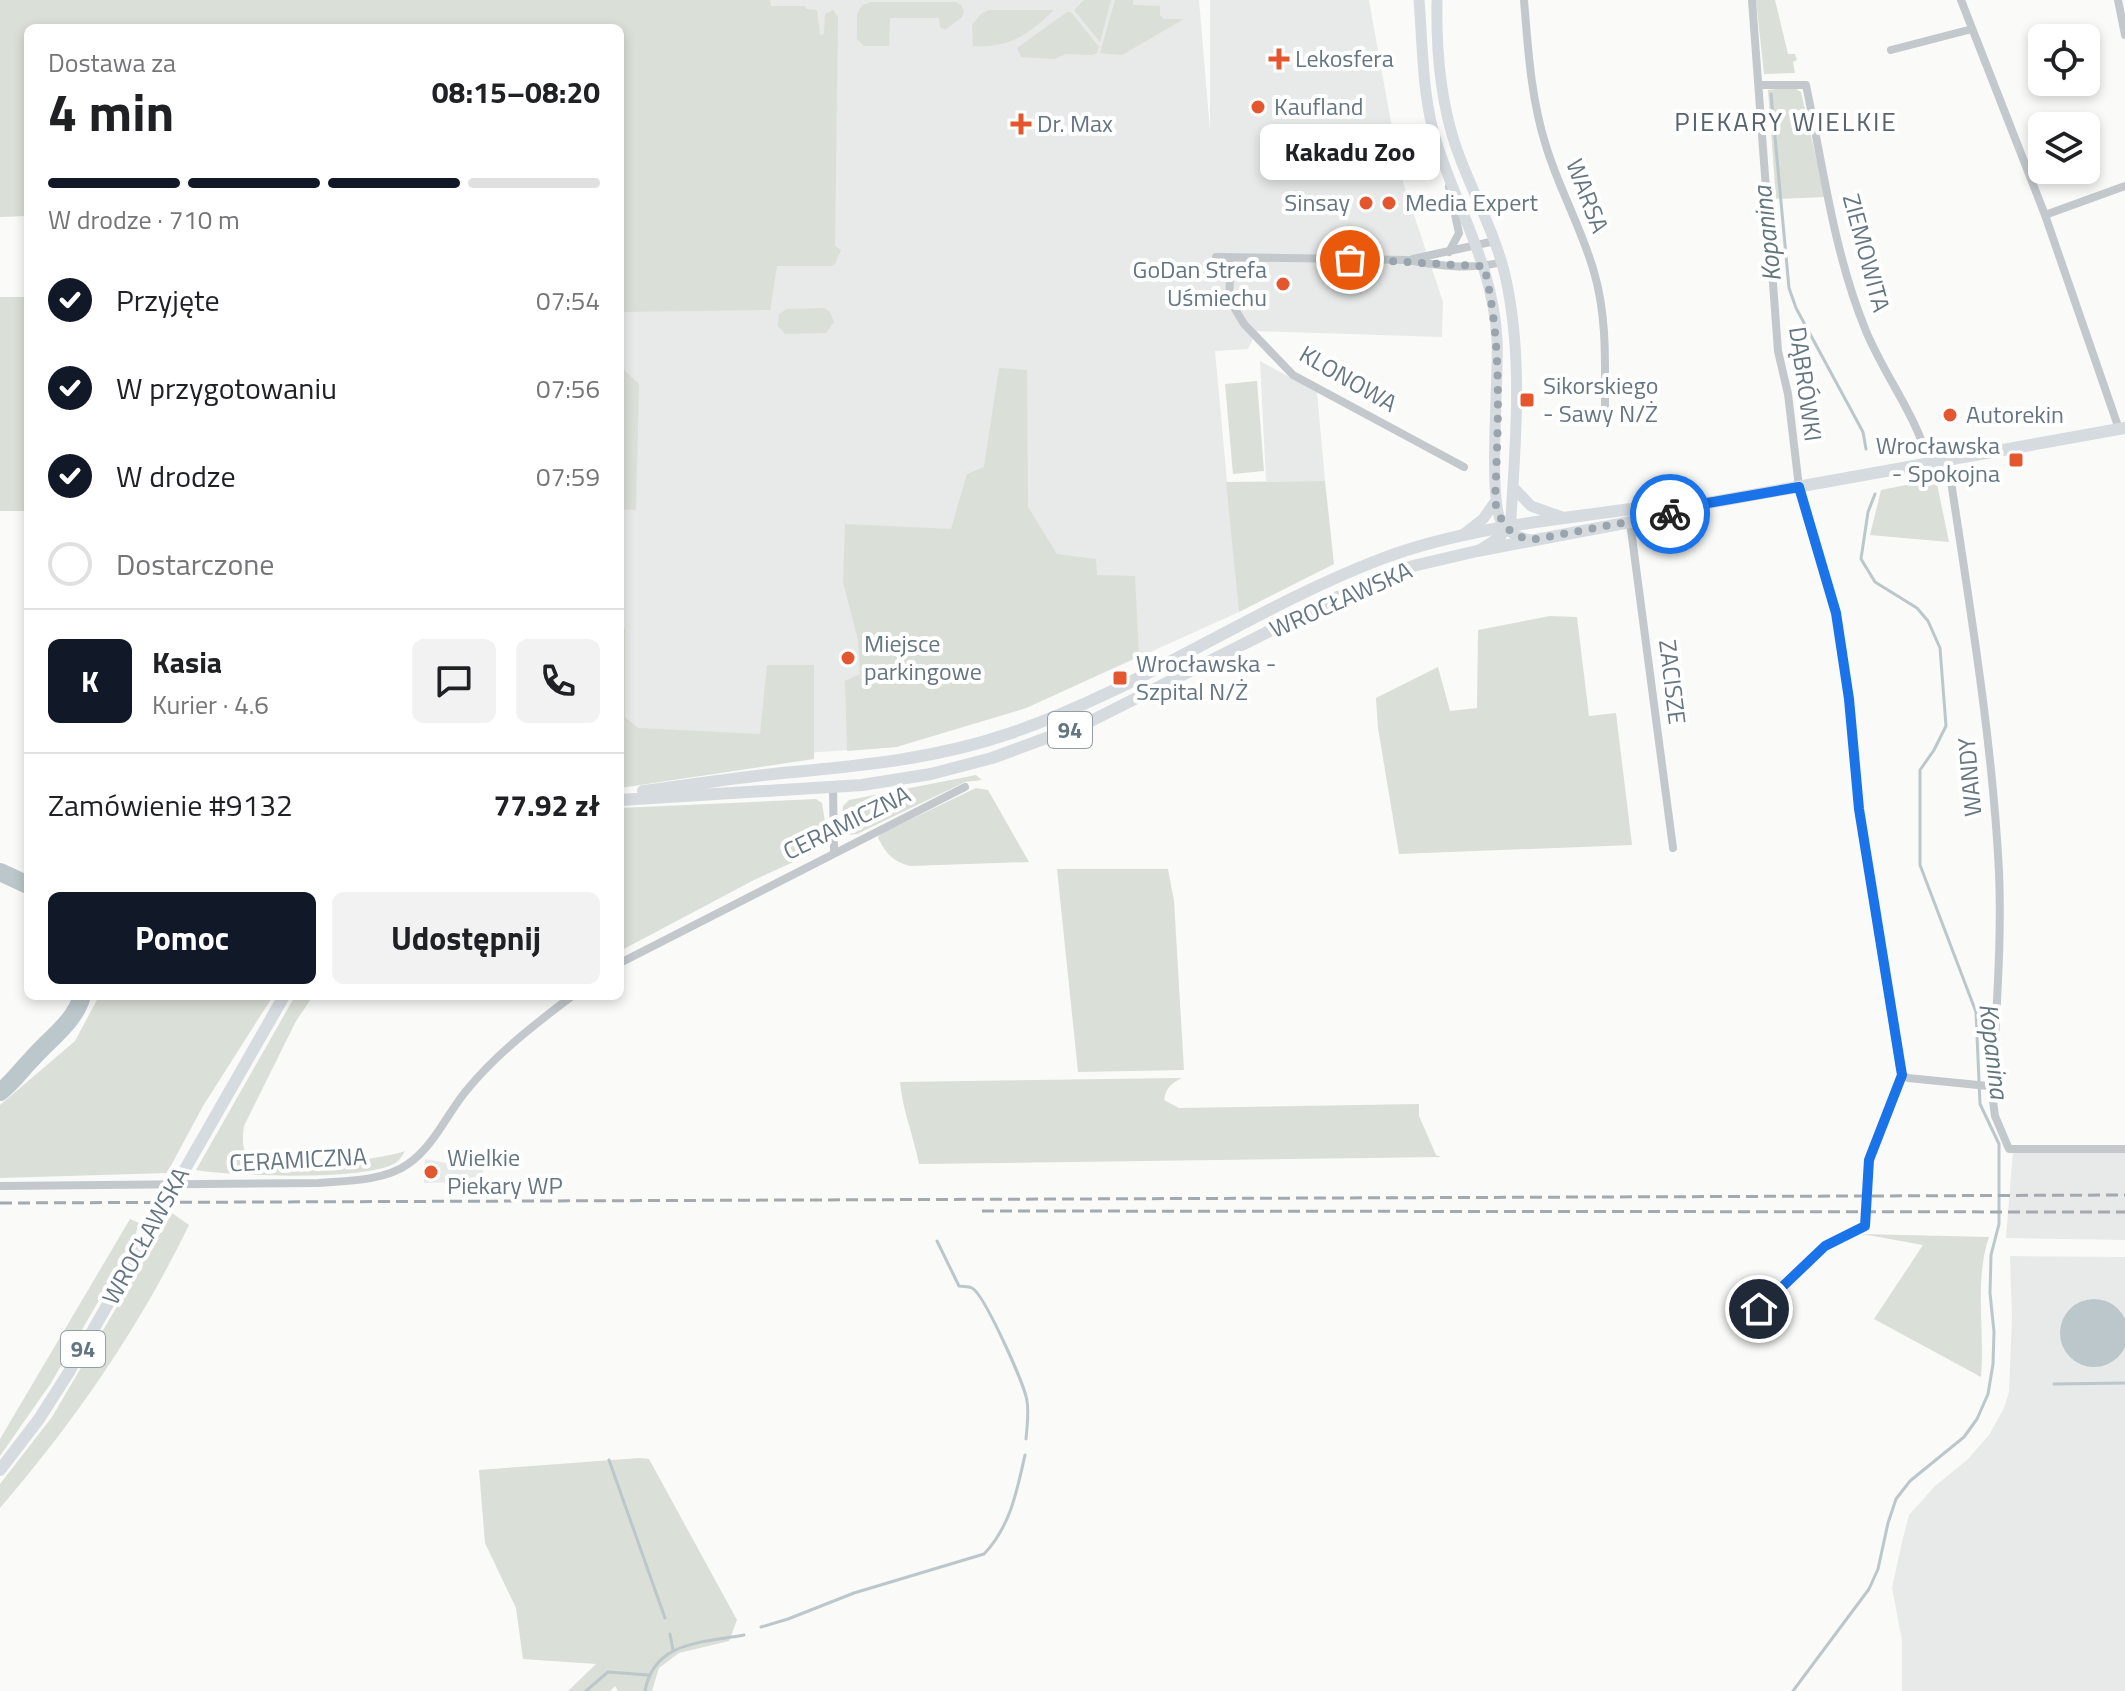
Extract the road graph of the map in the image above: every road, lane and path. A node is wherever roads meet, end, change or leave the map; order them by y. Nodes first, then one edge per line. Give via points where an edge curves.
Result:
1 (1419, 0) edge
2 (1437, 0) edge
3 (1524, 0) edge
4 (1752, 0) edge
5 (1961, 0) edge
6 (2118, 0) edge
7 (1972, 29) junction
8 (2125, 35) edge
9 (1891, 50) dead end
10 (1760, 85) junction
11 (1448, 174) junction
12 (2125, 188) edge
13 (2045, 215) junction
14 (1495, 241) junction
15 (1477, 245) junction
16 (1449, 252) junction
17 (1216, 257) dead end
18 (1231, 257) junction
19 (1408, 260) junction
20 (1502, 262) junction
21 (1484, 266) junction
22 (1605, 407) dead end
23 (2123, 430) edge
24 (1948, 461) junction
25 (1929, 464) junction
26 (1464, 467) dead end
27 (1513, 487) junction
28 (1799, 487) junction
29 (1495, 502) junction
30 (1702, 504) junction
31 (1567, 519) junction
32 (1630, 522) junction
33 (1506, 528) junction
34 (1457, 538) junction
35 (1531, 540) junction
36 (1477, 551) junction
37 (833, 787) junction
38 (965, 787) dead end
39 (624, 796) edge
40 (624, 797) edge
41 (1673, 848) dead end
42 (834, 851) junction
43 (624, 961) edge
44 (282, 1000) edge
45 (567, 1000) edge
46 (1902, 1075) junction
47 (1988, 1086) junction
48 (2125, 1149) edge
49 (0, 1186) edge
50 (1759, 1309) dead end
51 (0, 1470) edge

1 - 11 street via 1428,108
2 - 14 street via 1448,119
3 - 22 street, WARSA via 1540,125 1600,298
4 - 10 street, DĄBRÓWKI
5 - 7 street
6 - 8 street
7 - 9 street
7 - 13 street
10 - 25 street, ZIEMOWITA via 1806,85 1855,300 1923,440
10 - 28 street, DĄBRÓWKI via 1778,351
11 - 15 street
11 - 16 street via 1459,233
12 - 13 street
13 - 23 street
14 - 15 street
14 - 20 street
15 - 16 street
15 - 21 street
16 - 19 street
17 - 18 street
18 - 19 street
18 - 26 street, KLONOWA via 1229,299 1244,324 1293,375
19 - 21 street
20 - 21 street
20 - 27 street via 1515,341
21 - 29 street via 1497,341
23 - 24 main road, WROCŁAWSKA / 94
24 - 25 main road, WROCŁAWSKA / 94
24 - 47 street, WANDY via 1982,696 1999,871
25 - 28 main road, WROCŁAWSKA / 94
27 - 31 street via 1531,506
27 - 33 street
28 - 30 main road, WROCŁAWSKA / 94
28 - 46 street, DĄBRÓWKI via 1836,613 1859,809
29 - 33 street
29 - 34 street via 1475,527
30 - 31 main road, WROCŁAWSKA / 94
30 - 32 main road, WROCŁAWSKA / 94
31 - 33 main road, WROCŁAWSKA / 94
32 - 35 main road, WROCŁAWSKA / 94
32 - 41 street, ZACISZE
33 - 34 main road, WROCŁAWSKA / 94
33 - 35 street
33 - 36 street
34 - 39 main road, WROCŁAWSKA / 94 via 1345,574 1075,708 988,741 868,766
35 - 36 main road, WROCŁAWSKA / 94
36 - 37 main road, WROCŁAWSKA / 94 via 1371,582 1043,741 931,774
37 - 40 main road, WROCŁAWSKA / 94
37 - 42 street
38 - 42 street, CERAMICZNA
42 - 43 street, CERAMICZNA
44 - 51 main road, WROCŁAWSKA / 94 via 69,1372
45 - 49 street, CERAMICZNA via 491,1064 420,1153 393,1171 318,1183
46 - 47 street
46 - 50 street via 1869,1160 1865,1226 1825,1246
47 - 48 street, WANDY via 2009,1149

